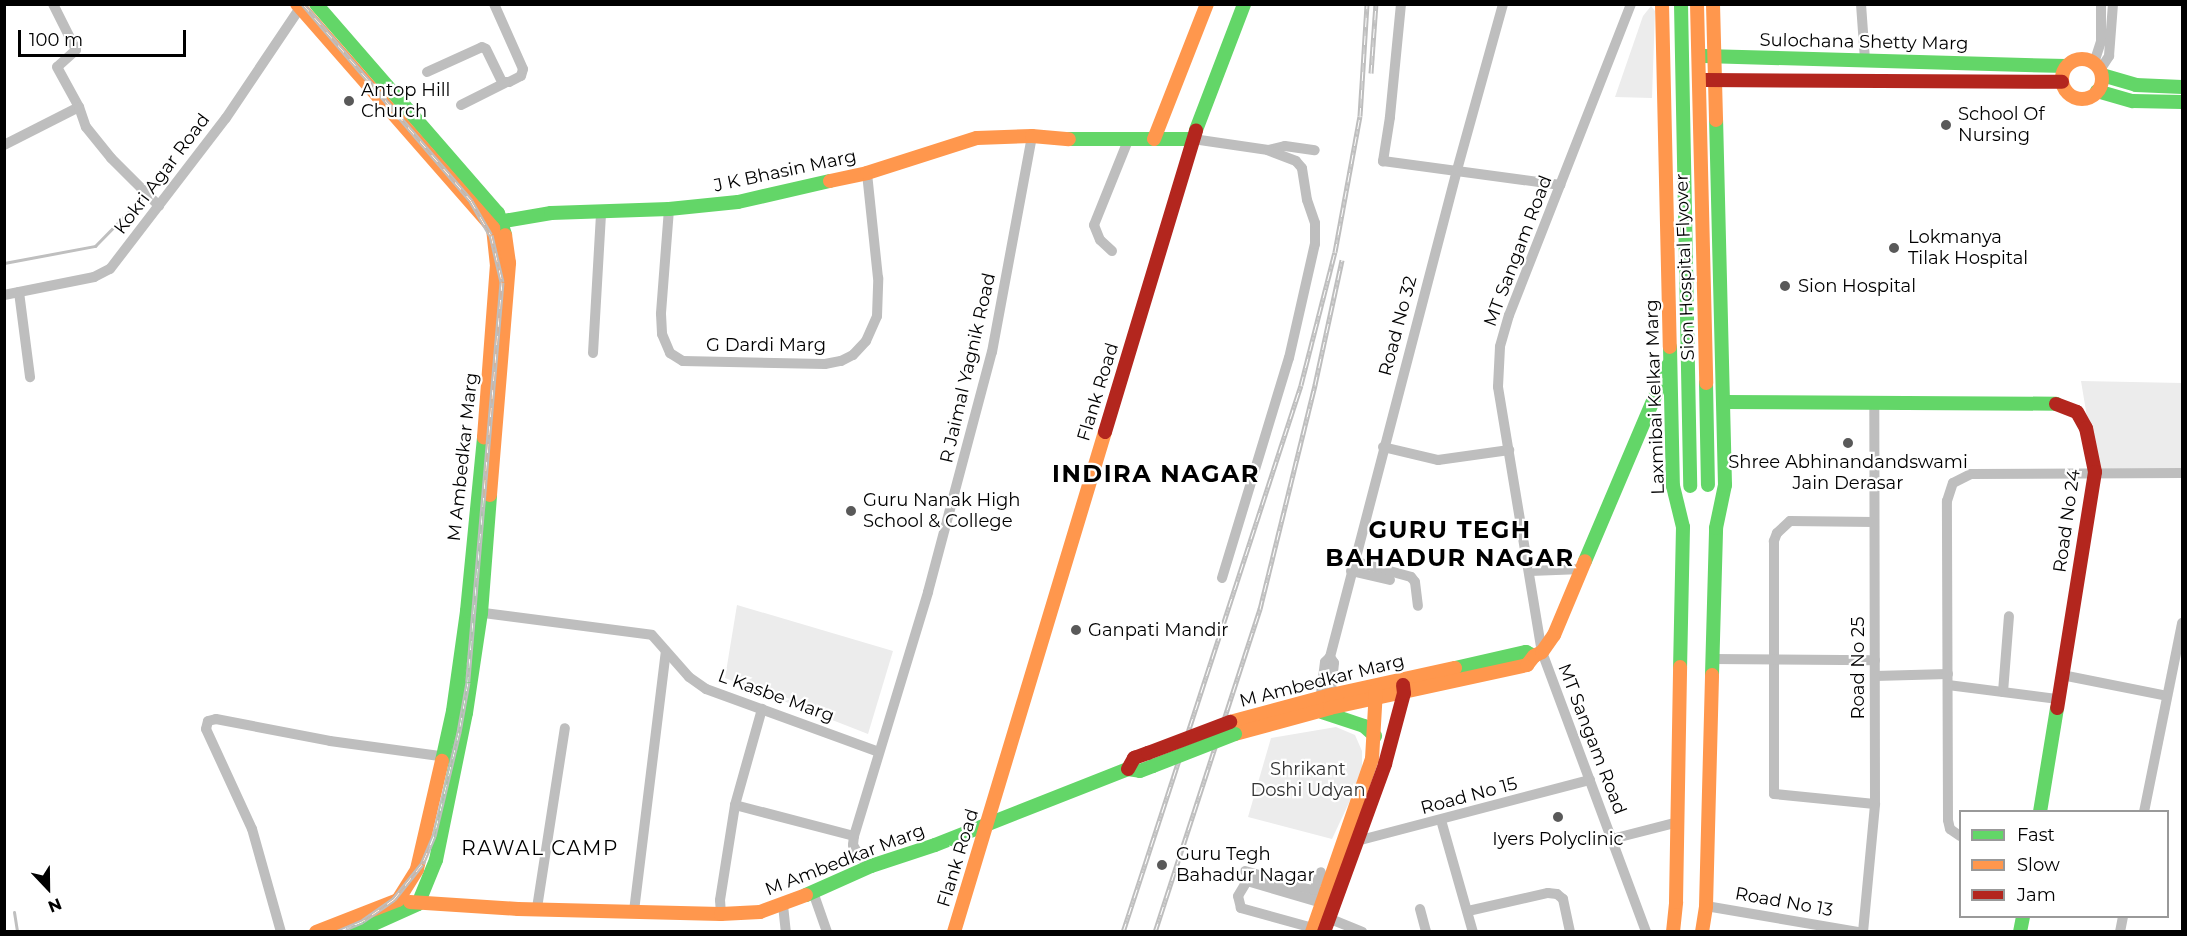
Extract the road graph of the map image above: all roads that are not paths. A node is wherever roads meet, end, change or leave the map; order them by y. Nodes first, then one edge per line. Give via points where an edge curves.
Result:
1 (53, 4) edge
2 (316, 4) edge
3 (494, 4) edge
4 (1207, 4) edge
5 (1244, 4) edge
6 (1401, 4) edge
7 (1503, 4) edge
8 (1631, 4) edge
9 (1662, 4) edge
10 (1681, 4) edge
11 (1697, 4) edge
12 (1713, 4) edge
13 (1862, 4) edge
14 (2101, 4) edge
15 (2113, 4) edge
16 (300, 6) edge
17 (1662, 54) junction
18 (1714, 56) junction
19 (1865, 60) junction
20 (2066, 66) junction
21 (2099, 69) junction
22 (427, 72) dead end
23 (1663, 80) junction
24 (1715, 80) junction
25 (2062, 82) junction
26 (505, 83) junction
27 (2182, 87) edge
28 (2097, 92) junction
29 (2182, 102) edge
30 (461, 105) dead end
31 (79, 107) junction
32 (1129, 138) junction
33 (1154, 139) junction
34 (1193, 139) junction
35 (1031, 140) junction
36 (4, 145) edge
37 (1268, 150) junction
38 (1315, 150) dead end
39 (1457, 170) junction
40 (867, 177) junction
41 (1560, 185) junction
42 (159, 206) junction
43 (669, 214) junction
44 (602, 218) junction
45 (496, 225) junction
46 (1112, 251) dead end
47 (20, 292) junction
48 (4, 295) edge
49 (593, 353) dead end
50 (1668, 365) junction
51 (30, 377) dead end
52 (1723, 402) junction
53 (1874, 403) junction
54 (1383, 447) junction
55 (1509, 450) junction
56 (2095, 472) junction
57 (2182, 473) edge
58 (1874, 522) junction
59 (1683, 527) junction
60 (1716, 528) junction
61 (1353, 563) junction
62 (1395, 567) dead end
63 (1582, 569) junction
64 (1530, 571) junction
65 (1222, 578) dead end
66 (1390, 580) dead end
67 (1418, 606) dead end
68 (467, 611) junction
69 (481, 613) junction
70 (2009, 616) dead end
71 (2182, 623) edge
72 (666, 652) junction
73 (1538, 654) junction
74 (1712, 658) junction
75 (1775, 660) junction
76 (1875, 660) junction
77 (2062, 675) junction
78 (1875, 676) junction
79 (1948, 679) junction
80 (1403, 686) junction
81 (1376, 692) junction
82 (2003, 692) junction
83 (2168, 696) junction
84 (2058, 699) junction
85 (1325, 703) junction
86 (762, 709) junction
87 (565, 728) dead end
88 (1375, 736) junction
89 (879, 752) junction
90 (450, 758) junction
91 (1590, 780) junction
92 (1875, 804) junction
93 (735, 805) junction
94 (2040, 810) edge
95 (2144, 810) edge
96 (1441, 820) junction
97 (1678, 822) junction
98 (987, 823) junction
99 (1959, 835) edge
100 (854, 836) junction
101 (1612, 839) junction
102 (1350, 841) junction
103 (871, 866) junction
104 (1245, 872) dead end
105 (1321, 872) dead end
106 (813, 892) junction
107 (1320, 896) junction
108 (398, 900) junction
109 (418, 904) junction
110 (783, 906) junction
111 (1706, 906) junction
112 (537, 908) junction
113 (1420, 909) dead end
114 (634, 911) junction
115 (1468, 911) junction
116 (721, 914) junction
117 (1319, 927) edge
118 (322, 930) edge
119 (281, 932) edge
120 (356, 932) edge
121 (786, 932) edge
122 (827, 932) edge
123 (954, 932) edge
124 (1362, 932) edge
125 (1426, 932) edge
126 (1473, 932) edge
127 (1570, 932) edge
128 (1646, 932) edge
129 (1672, 932) edge
130 (1702, 932) edge
131 (1858, 932) edge
132 (1863, 932) edge

1 - 31 street via 76,50 57,67
2 - 45 main road via 485,195
3 - 26 street via 523,69 521,76
4 - 33 main road
5 - 34 main road, Flank Road
6 - 39 street via 1383,161
7 - 39 street, Road No 32
8 - 41 street, MT Sangam Road
9 - 17 main road, Laxmibai Kelkar Marg
10 - 59 main road, Sion Hospital Flyover, bridge via 1690,486
11 - 60 main road, Sion Hospital Flyover, bridge via 1708,485
12 - 18 main road
13 - 19 street
14 - 21 street
15 - 21 street via 2109,56
16 - 42 street, Kokri Agar Road via 225,118
16 - 45 main road
17 - 18 main road, Sulochana Shetty Marg
17 - 23 main road, Laxmibai Kelkar Marg
18 - 19 main road, Sulochana Shetty Marg
18 - 24 main road
19 - 20 main road, Sulochana Shetty Marg
20 - 21 main road, Sulochana Shetty Marg via 2081,58
20 - 25 main road
21 - 27 main road, Sulochana Shetty Marg via 2136,85
21 - 28 main road
22 - 26 street via 482,47
23 - 24 main road
23 - 50 main road, Laxmibai Kelkar Marg
24 - 25 main road
24 - 52 main road
25 - 28 main road via 2076,98 2088,98
26 - 30 street
28 - 29 main road via 2133,101
31 - 36 street
31 - 42 street via 86,127 111,158
32 - 33 main road, J K Bhasin Marg
32 - 35 main road, J K Bhasin Marg
32 - 46 street via 1094,225 1100,240
33 - 34 main road, J K Bhasin Marg
34 - 37 street
34 - 98 main road, Flank Road
35 - 40 main road, J K Bhasin Marg via 963,147
35 - 89 street, R Jaimal Yagnik Road via 992,352 928,592
37 - 38 street via 1285,146
37 - 65 street via 1296,161 1302,168 1315,223 1315,244 1289,358
39 - 41 street
39 - 54 street, Road No 32
40 - 43 main road, J K Bhasin Marg via 762,207
40 - 43 street, G Dardi Marg via 878,278 877,316 866,341 853,355 825,364 683,361 670,353 662,334 661,314
41 - 55 street, MT Sangam Road via 1500,347 1498,387
42 - 47 street, Kokri Agar Road via 110,269 94,277
43 - 44 main road, J K Bhasin Marg
44 - 45 main road, J K Bhasin Marg
44 - 49 street
45 - 68 main road, M Ambedkar Marg via 493,339
45 - 69 main road via 509,263
47 - 48 street, Kokri Agar Road
47 - 51 street
50 - 59 main road, Laxmibai Kelkar Marg via 1673,486
50 - 63 main road
52 - 53 main road, Road No 24
52 - 60 main road via 1725,485
53 - 56 main road, Road No 24 via 2060,404 2077,412 2086,428
53 - 58 street, Road No 25
54 - 55 street via 1438,460
54 - 61 street, Road No 32
55 - 64 street, MT Sangam Road
56 - 57 street
56 - 77 main road, Road No 24
56 - 79 street via 1971,474 1953,483 1947,501
58 - 75 street via 1790,521 1777,533
58 - 76 street, Road No 25
59 - 97 main road, Laxmibai Kelkar Marg
60 - 74 main road
61 - 62 street
61 - 66 street
61 - 67 street via 1411,577
61 - 85 street, Road No 32 via 1330,657 1325,662
63 - 64 street
63 - 73 main road via 1554,634
64 - 73 street, MT Sangam Road
68 - 69 street, L Kasbe Marg
68 - 90 main road, M Ambedkar Marg
69 - 72 street, L Kasbe Marg via 652,635
69 - 90 main road
70 - 82 street
71 - 83 street
72 - 86 street, L Kasbe Marg via 689,678 706,689
72 - 114 street
73 - 80 main road, M Ambedkar Marg via 1527,665
73 - 91 street, MT Sangam Road
74 - 75 street
74 - 111 main road
75 - 76 street
75 - 92 street via 1774,794
76 - 78 street, Road No 25
77 - 83 street
77 - 84 main road, Road No 24
78 - 79 street
78 - 92 street, Road No 25
79 - 82 street
79 - 99 street via 1948,820 1950,829
80 - 81 main road, M Ambedkar Marg
80 - 102 main road via 1385,764
81 - 85 main road, M Ambedkar Marg
81 - 88 main road
82 - 84 street
83 - 95 street
84 - 94 main road, Road No 24
85 - 88 main road
85 - 98 main road, M Ambedkar Marg, bridge via 1233,728 1150,759 1140,771 1128,768
86 - 89 street, L Kasbe Marg
86 - 93 street
87 - 112 street
88 - 102 main road
89 - 100 street, R Jaimal Yagnik Road
90 - 108 main road, M Ambedkar Marg via 417,869
90 - 109 main road via 436,860
90 - 119 street via 216,719 208,721 206,729 252,829
91 - 96 street, Road No 15
91 - 101 street, MT Sangam Road
92 - 132 street, Road No 25
93 - 100 street
93 - 116 street
96 - 102 street, Road No 15
96 - 115 street
97 - 101 street
97 - 129 main road, Laxmibai Kelkar Marg
98 - 103 main road, M Ambedkar Marg
98 - 123 main road, Flank Road
100 - 103 street via 853,845
101 - 128 street, MT Sangam Road
102 - 107 main road
102 - 117 main road
103 - 106 main road, M Ambedkar Marg
104 - 107 street
105 - 107 street
106 - 110 main road, M Ambedkar Marg
106 - 122 street
107 - 117 main road
107 - 117 street via 1247,881 1238,896 1241,908
108 - 109 main road, M Ambedkar Marg
108 - 118 main road
109 - 112 main road, M Ambedkar Marg
109 - 120 main road
110 - 116 main road, M Ambedkar Marg via 760,912
110 - 121 street
111 - 130 main road
111 - 131 street, Road No 13
112 - 114 main road, M Ambedkar Marg
113 - 125 street
114 - 116 main road, M Ambedkar Marg
115 - 126 street
115 - 127 street via 1557,894 1563,899
117 - 124 street

